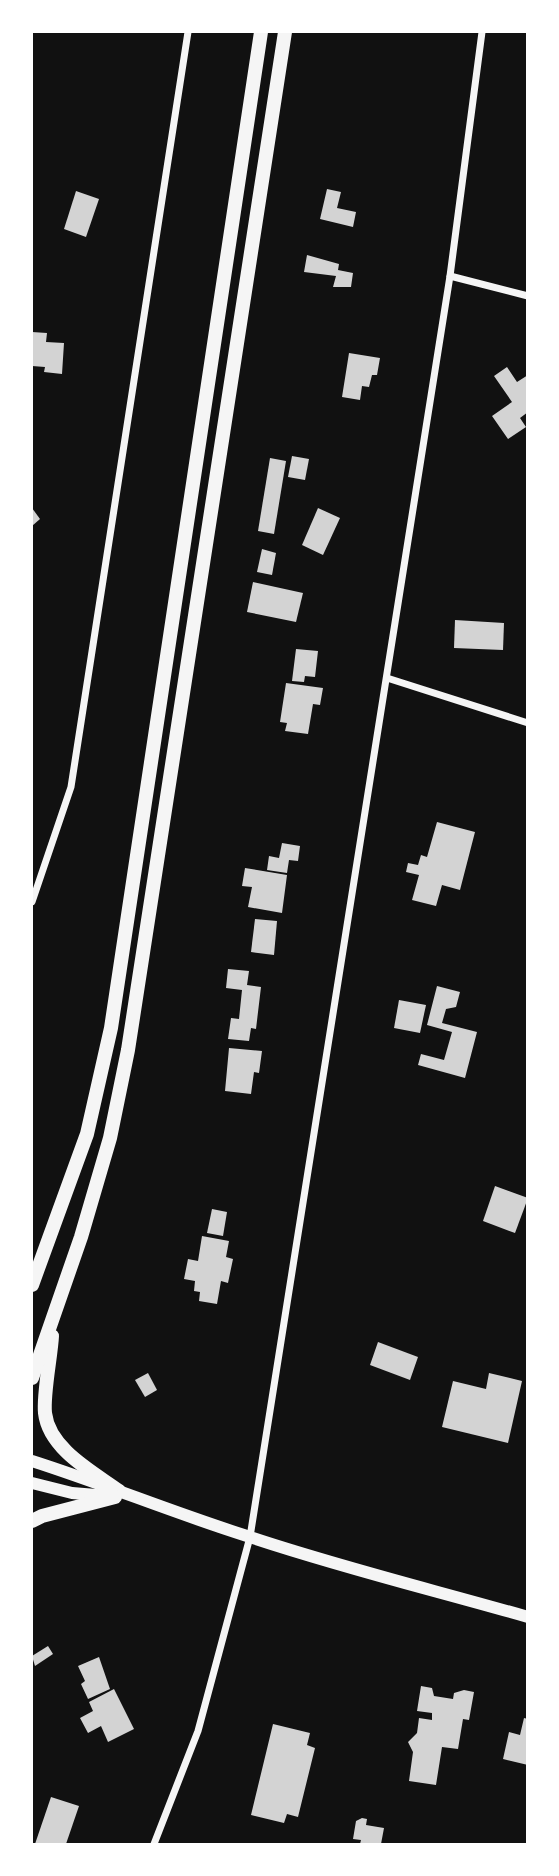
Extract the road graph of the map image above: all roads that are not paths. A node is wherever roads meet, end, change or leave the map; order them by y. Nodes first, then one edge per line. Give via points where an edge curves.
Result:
1 (188, 32) edge
2 (261, 32) edge
3 (285, 32) edge
4 (482, 32) edge
5 (450, 276) junction
6 (527, 296) edge
7 (387, 678) junction
8 (527, 723) edge
9 (32, 902) edge
10 (32, 1285) edge
11 (55, 1310) junction
12 (32, 1378) edge
13 (32, 1461) edge
14 (32, 1483) edge
15 (122, 1495) junction
16 (32, 1521) edge
17 (250, 1537) junction
18 (527, 1617) edge
19 (154, 1844) edge

1 - 9 street via 71,787
2 - 10 highway via 111,1028 88,1134
3 - 11 highway via 128,1050 110,1138
4 - 5 street
5 - 6 street
5 - 7 street
7 - 8 street
7 - 17 street
11 - 12 highway
11 - 15 highway via 45,1413 51,1430 74,1458
13 - 15 main road
14 - 15 main road via 72,1493
15 - 16 highway
15 - 17 main road
17 - 18 main road
17 - 19 street via 198,1731

